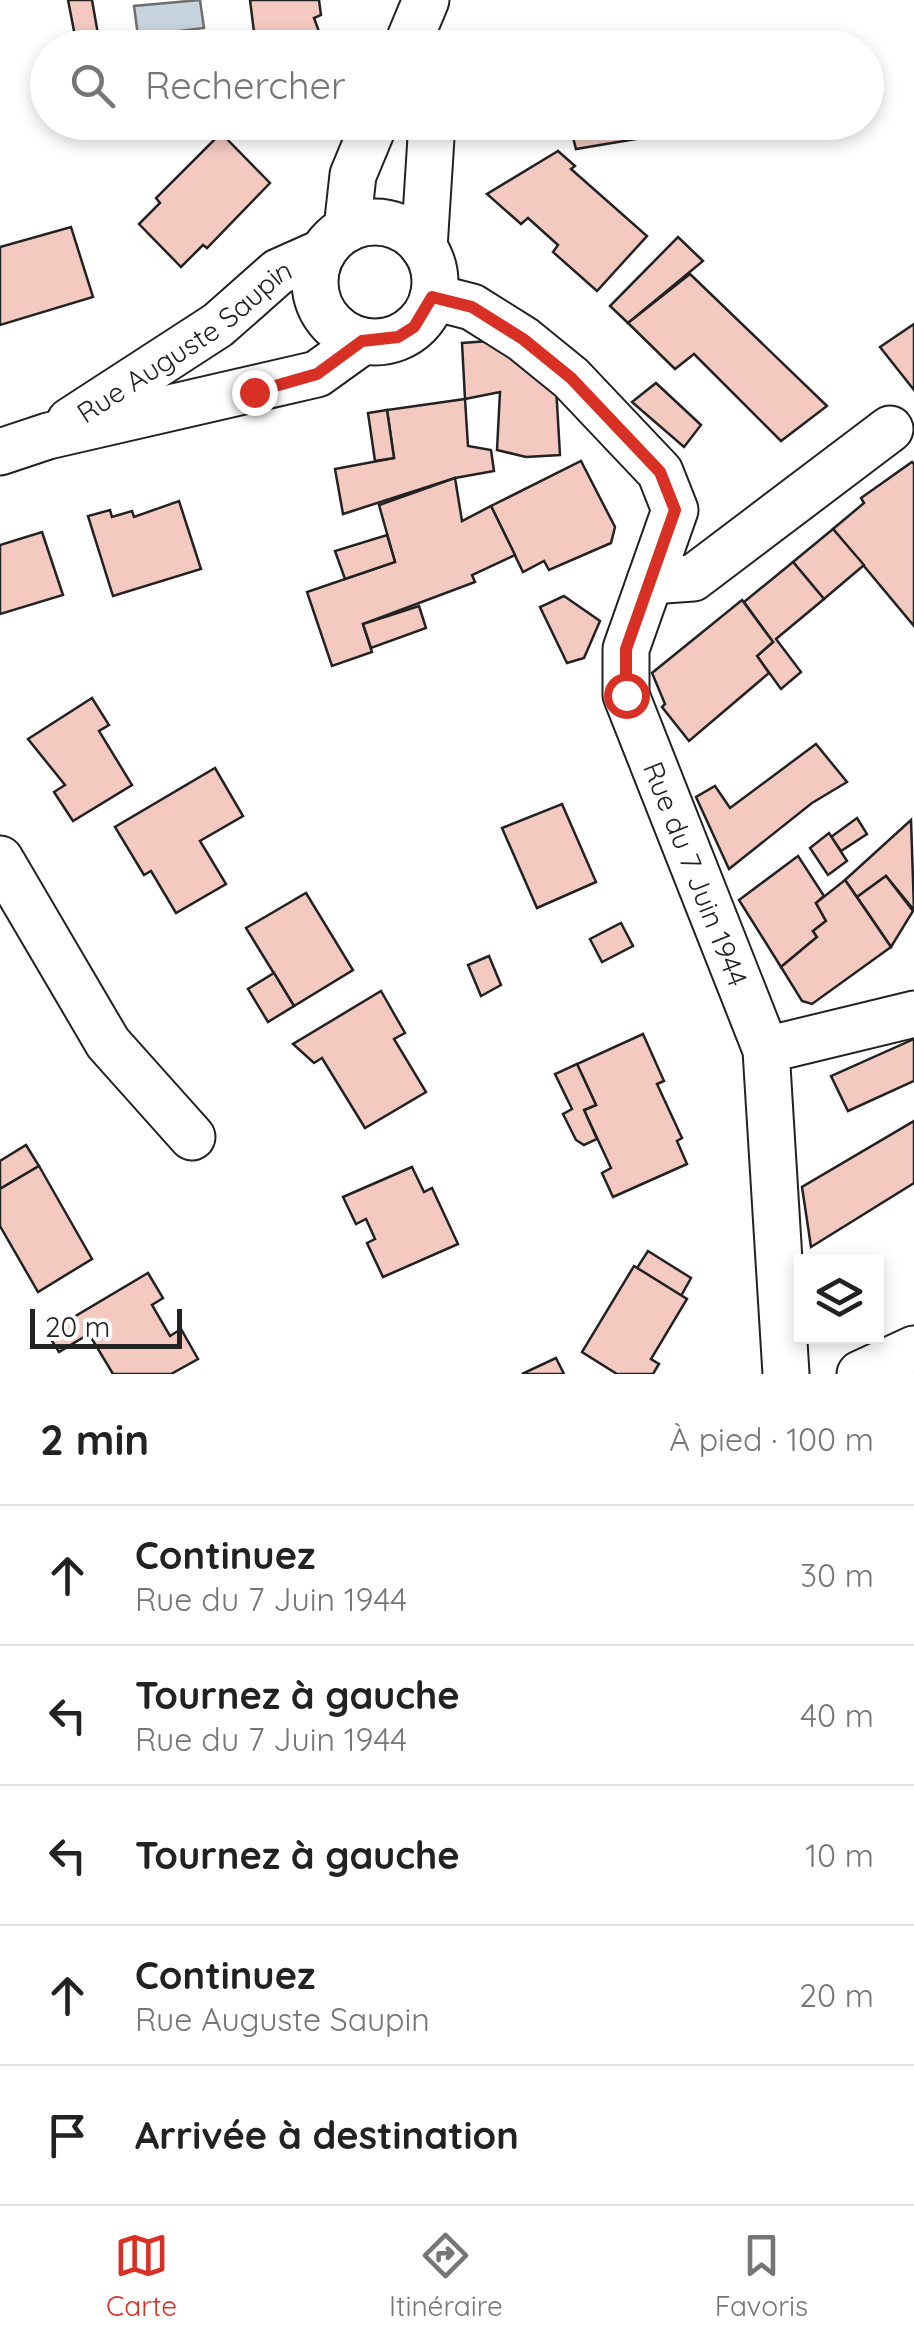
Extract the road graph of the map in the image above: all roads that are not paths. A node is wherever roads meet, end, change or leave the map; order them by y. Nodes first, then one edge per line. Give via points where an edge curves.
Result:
1 (426, 0) edge
2 (440, 0) edge
3 (414, 30) edge
4 (438, 30) edge
5 (368, 140) edge
6 (431, 140) edge
7 (335, 240) junction
8 (424, 248) junction
9 (432, 297) junction
10 (362, 341) junction
11 (890, 429) dead end
12 (48, 436) junction
13 (0, 452) edge
14 (650, 581) junction
15 (0, 859) edge
16 (911, 1005) edge
17 (766, 1050) junction
18 (192, 1137) dead end
19 (914, 1348) edge
20 (786, 1374) edge
21 (860, 1374) edge

1 - 3 street
2 - 4 street
5 - 7 street
6 - 8 street
7 - 8 street via 364,223 398,226
7 - 10 street via 316,270 320,306 344,334
7 - 12 street, Rue Auguste Saupin via 278,272 218,325
8 - 9 street via 432,264
9 - 10 street via 414,327 381,342
9 - 14 street, Rue du 7 Juin 1944 via 472,307 523,339 571,378 660,472 675,510
10 - 12 street, Rue Auguste Saupin via 317,374
11 - 14 street via 693,578
12 - 13 street, Rue Auguste Saupin
14 - 17 street, Rue du 7 Juin 1944 via 626,649 626,695
15 - 18 street via 108,1043
16 - 17 street
17 - 20 street, Rue du 7 Juin 1944
19 - 21 street

